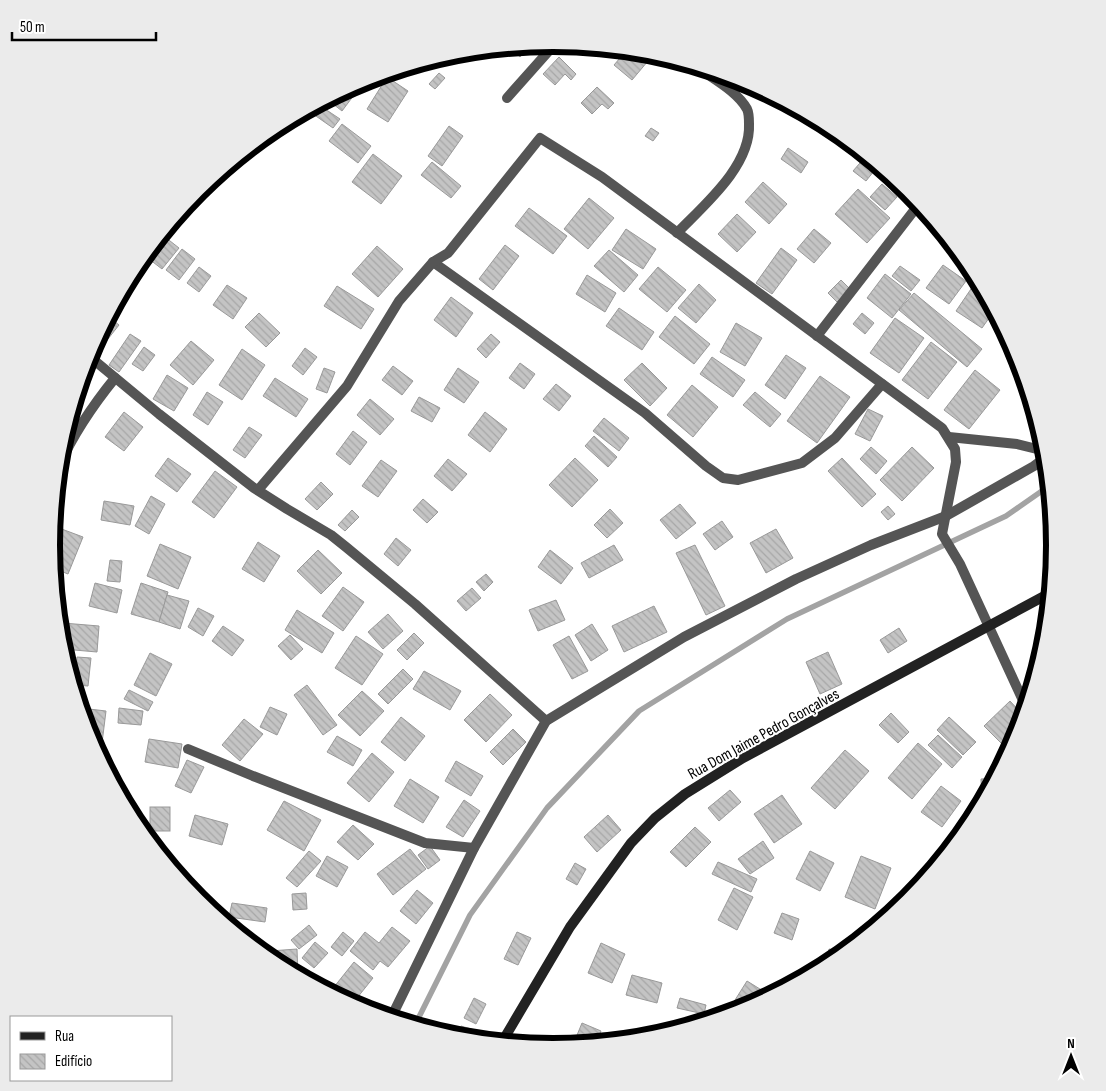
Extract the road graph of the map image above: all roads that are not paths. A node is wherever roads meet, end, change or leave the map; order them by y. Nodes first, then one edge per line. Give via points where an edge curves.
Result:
1 (548, 52) edge
2 (715, 80) edge
3 (507, 98) dead end
4 (914, 210) edge
5 (677, 233) junction
6 (433, 262) junction
7 (817, 336) junction
8 (96, 362) edge
9 (114, 378) junction
10 (882, 384) junction
11 (949, 437) junction
12 (71, 441) edge
13 (1037, 449) edge
14 (1039, 462) edge
15 (258, 490) junction
16 (946, 516) junction
17 (1043, 597) edge
18 (988, 626) junction
19 (1022, 696) edge
20 (546, 721) junction
21 (188, 748) dead end
22 (474, 848) junction
23 (394, 1012) edge
24 (506, 1036) edge

1 - 3 street
2 - 5 street via 748,110 749,138 729,177
4 - 7 street
5 - 6 street via 602,177 540,138 448,252
5 - 7 street
6 - 10 street via 645,413 723,478 738,480 802,463 835,438
6 - 15 street via 399,301 347,386
7 - 10 street
8 - 9 street
9 - 12 street
9 - 15 street
10 - 11 street via 942,428
11 - 13 street
11 - 16 street via 955,449 956,462
14 - 16 street
15 - 20 street via 346,547
16 - 18 street via 942,534 960,564
16 - 20 street via 796,579 684,637
17 - 18 main road, Rua Dom Jaime Pedro Gonçalves
18 - 19 street
18 - 24 main road, Rua Dom Jaime Pedro Gonçalves via 743,758 685,794 655,818 631,843 570,927
20 - 22 street
21 - 22 street via 425,843
22 - 23 street

